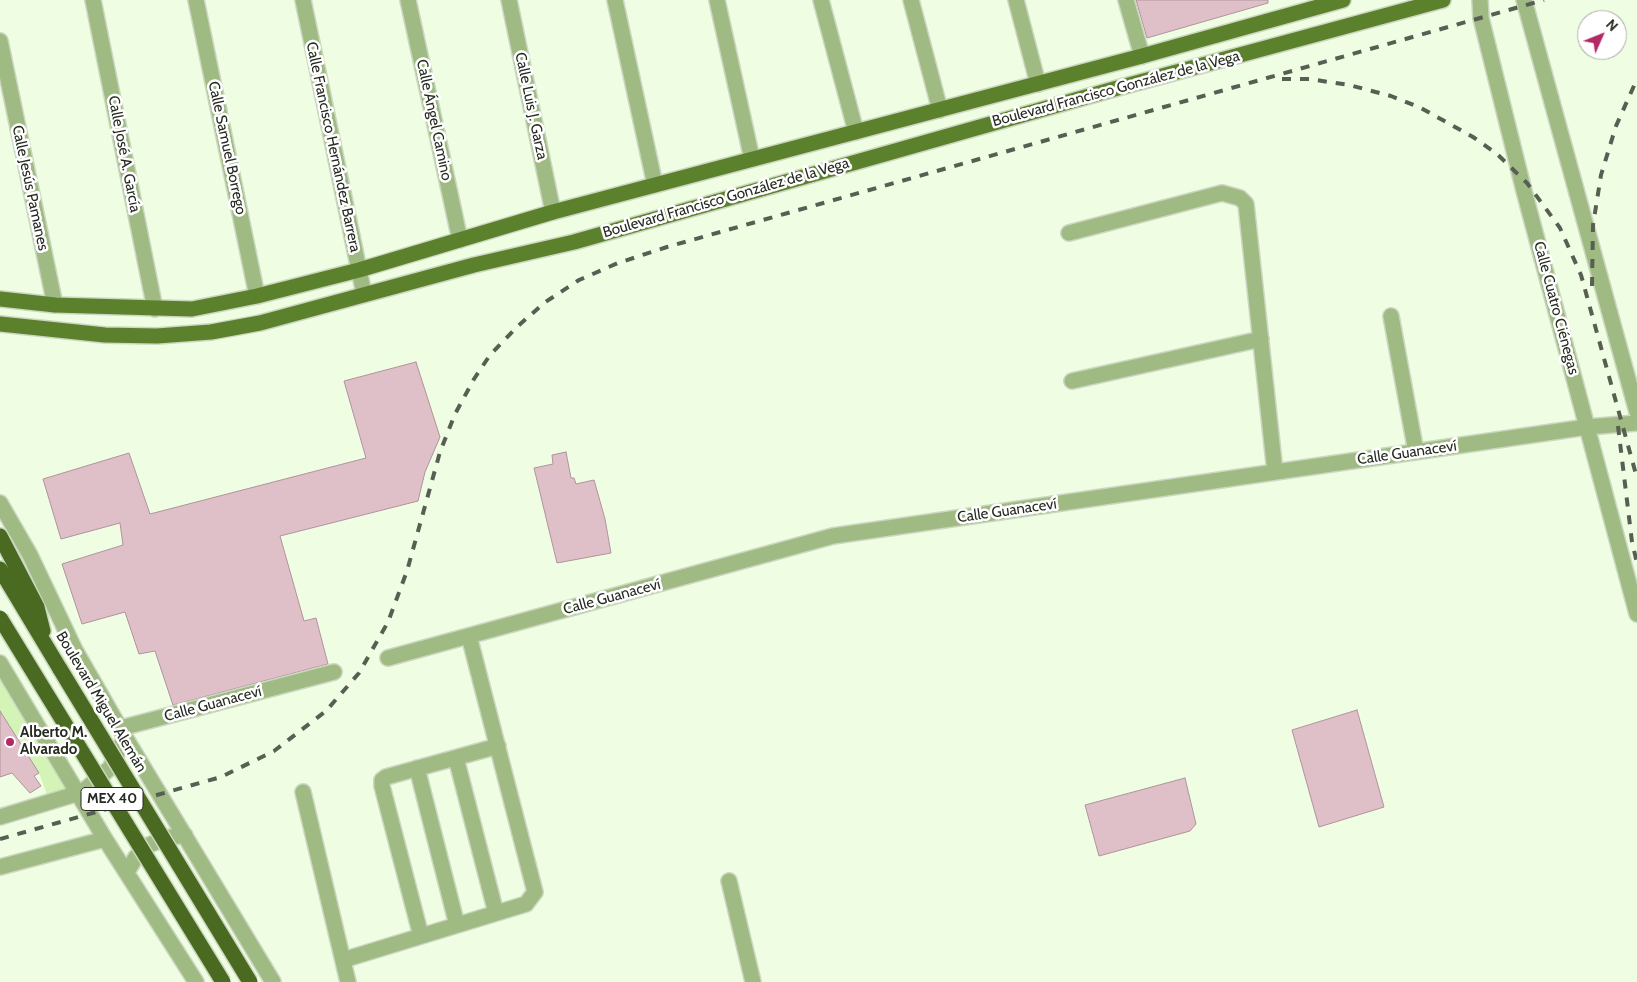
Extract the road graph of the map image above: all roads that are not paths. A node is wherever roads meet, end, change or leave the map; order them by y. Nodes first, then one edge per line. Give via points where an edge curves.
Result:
1 (93, 0) edge
2 (196, 0) edge
3 (303, 0) edge
4 (408, 0) edge
5 (509, 0) edge
6 (615, 0) edge
7 (717, 0) edge
8 (821, 0) edge
9 (911, 0) edge
10 (1016, 0) edge
11 (1126, 0) edge
12 (1343, 0) edge
13 (1443, 0) edge
14 (1480, 0) edge
15 (1524, 0) edge
16 (0, 41) edge
17 (1142, 56) junction
18 (1038, 84) junction
19 (940, 110) junction
20 (856, 132) junction
21 (752, 159) junction
22 (655, 186) junction
23 (553, 212) junction
24 (1069, 233) dead end
25 (460, 240) junction
26 (359, 270) junction
27 (364, 294) junction
28 (257, 296) junction
29 (0, 298) edge
30 (55, 305) junction
31 (155, 309) junction
32 (1392, 316) dead end
33 (0, 324) edge
34 (1261, 339) junction
35 (1072, 381) dead end
36 (1637, 412) edge
37 (1637, 422) edge
38 (1588, 427) junction
39 (1416, 452) junction
40 (1275, 472) junction
41 (0, 503) edge
42 (0, 536) edge
43 (0, 568) edge
44 (1637, 614) edge
45 (0, 618) edge
46 (469, 636) junction
47 (45, 642) junction
48 (388, 658) dead end
49 (0, 663) edge
50 (334, 672) dead end
51 (123, 733) junction
52 (498, 746) junction
53 (456, 758) junction
54 (417, 768) junction
55 (303, 792) dead end
56 (79, 793) junction
57 (0, 817) edge
58 (185, 835) junction
59 (105, 839) junction
60 (0, 867) edge
61 (127, 872) junction
62 (729, 881) dead end
63 (496, 913) junction
64 (457, 925) junction
65 (421, 936) junction
66 (343, 960) junction
67 (196, 982) edge
68 (223, 982) edge
69 (250, 982) edge
70 (273, 982) edge
71 (348, 982) edge
72 (753, 982) edge

1 - 31 street, Calle José A. García
2 - 28 street, Calle Samuel Borrego
3 - 26 street, Calle Francisco Hernández Barrera
4 - 25 street, Calle Ángel Camino
5 - 23 street, Calle Luis J. Garza
6 - 22 street
7 - 21 street
8 - 20 street
9 - 19 street
10 - 18 street
11 - 17 street
12 - 17 main road, Boulevard Francisco González de la Vega
13 - 27 main road, Boulevard Francisco González de la Vega via 1114,89 574,242
14 - 38 street, Calle Cuatro Ciénegas via 1481,18 1522,184
15 - 36 street
16 - 30 street, Calle Jesús Pamanes
17 - 18 main road, Boulevard Francisco González de la Vega
18 - 19 main road, Boulevard Francisco González de la Vega
19 - 20 main road, Boulevard Francisco González de la Vega
20 - 21 main road, Boulevard Francisco González de la Vega
21 - 22 main road, Boulevard Francisco González de la Vega
22 - 23 main road, Boulevard Francisco González de la Vega
23 - 25 main road, Boulevard Francisco González de la Vega
24 - 34 street via 1222,193 1240,198 1246,204
25 - 26 main road, Boulevard Francisco González de la Vega
26 - 27 street, Calle Francisco Hernández Barrera
26 - 28 main road, Boulevard Francisco González de la Vega
27 - 33 main road, Boulevard Francisco González de la Vega via 260,323 157,336 105,335
28 - 31 main road, Boulevard Francisco González de la Vega via 192,309
29 - 30 main road, Boulevard Francisco González de la Vega
30 - 31 main road, Boulevard Francisco González de la Vega
32 - 39 street
34 - 35 street
34 - 40 street
37 - 38 street, Calle Guanaceví
38 - 39 street, Calle Guanaceví
38 - 44 street, Calle Cuatro Ciénegas
39 - 40 street, Calle Guanaceví
40 - 46 street, Calle Guanaceví via 833,536
41 - 51 street via 30,555 75,650
42 - 47 highway via 37,608
43 - 47 highway, Boulevard Miguel Alemán / MEX 40
45 - 68 highway, MEX 40, bridge
46 - 48 street, Calle Guanaceví
46 - 52 street
47 - 69 highway, Boulevard Miguel Alemán / MEX 40, bridge
49 - 56 street
50 - 51 street, Calle Guanaceví
51 - 56 street via 110,768
51 - 58 street
52 - 53 street
52 - 63 street via 535,887 526,904
53 - 54 street
53 - 63 street
54 - 64 street
54 - 65 street via 386,777 382,786
55 - 66 street
56 - 57 street
56 - 59 street
58 - 61 street via 149,845
58 - 70 street
59 - 60 street
59 - 61 street
61 - 67 street
62 - 72 street
63 - 64 street
64 - 65 street
65 - 66 street
66 - 71 street

